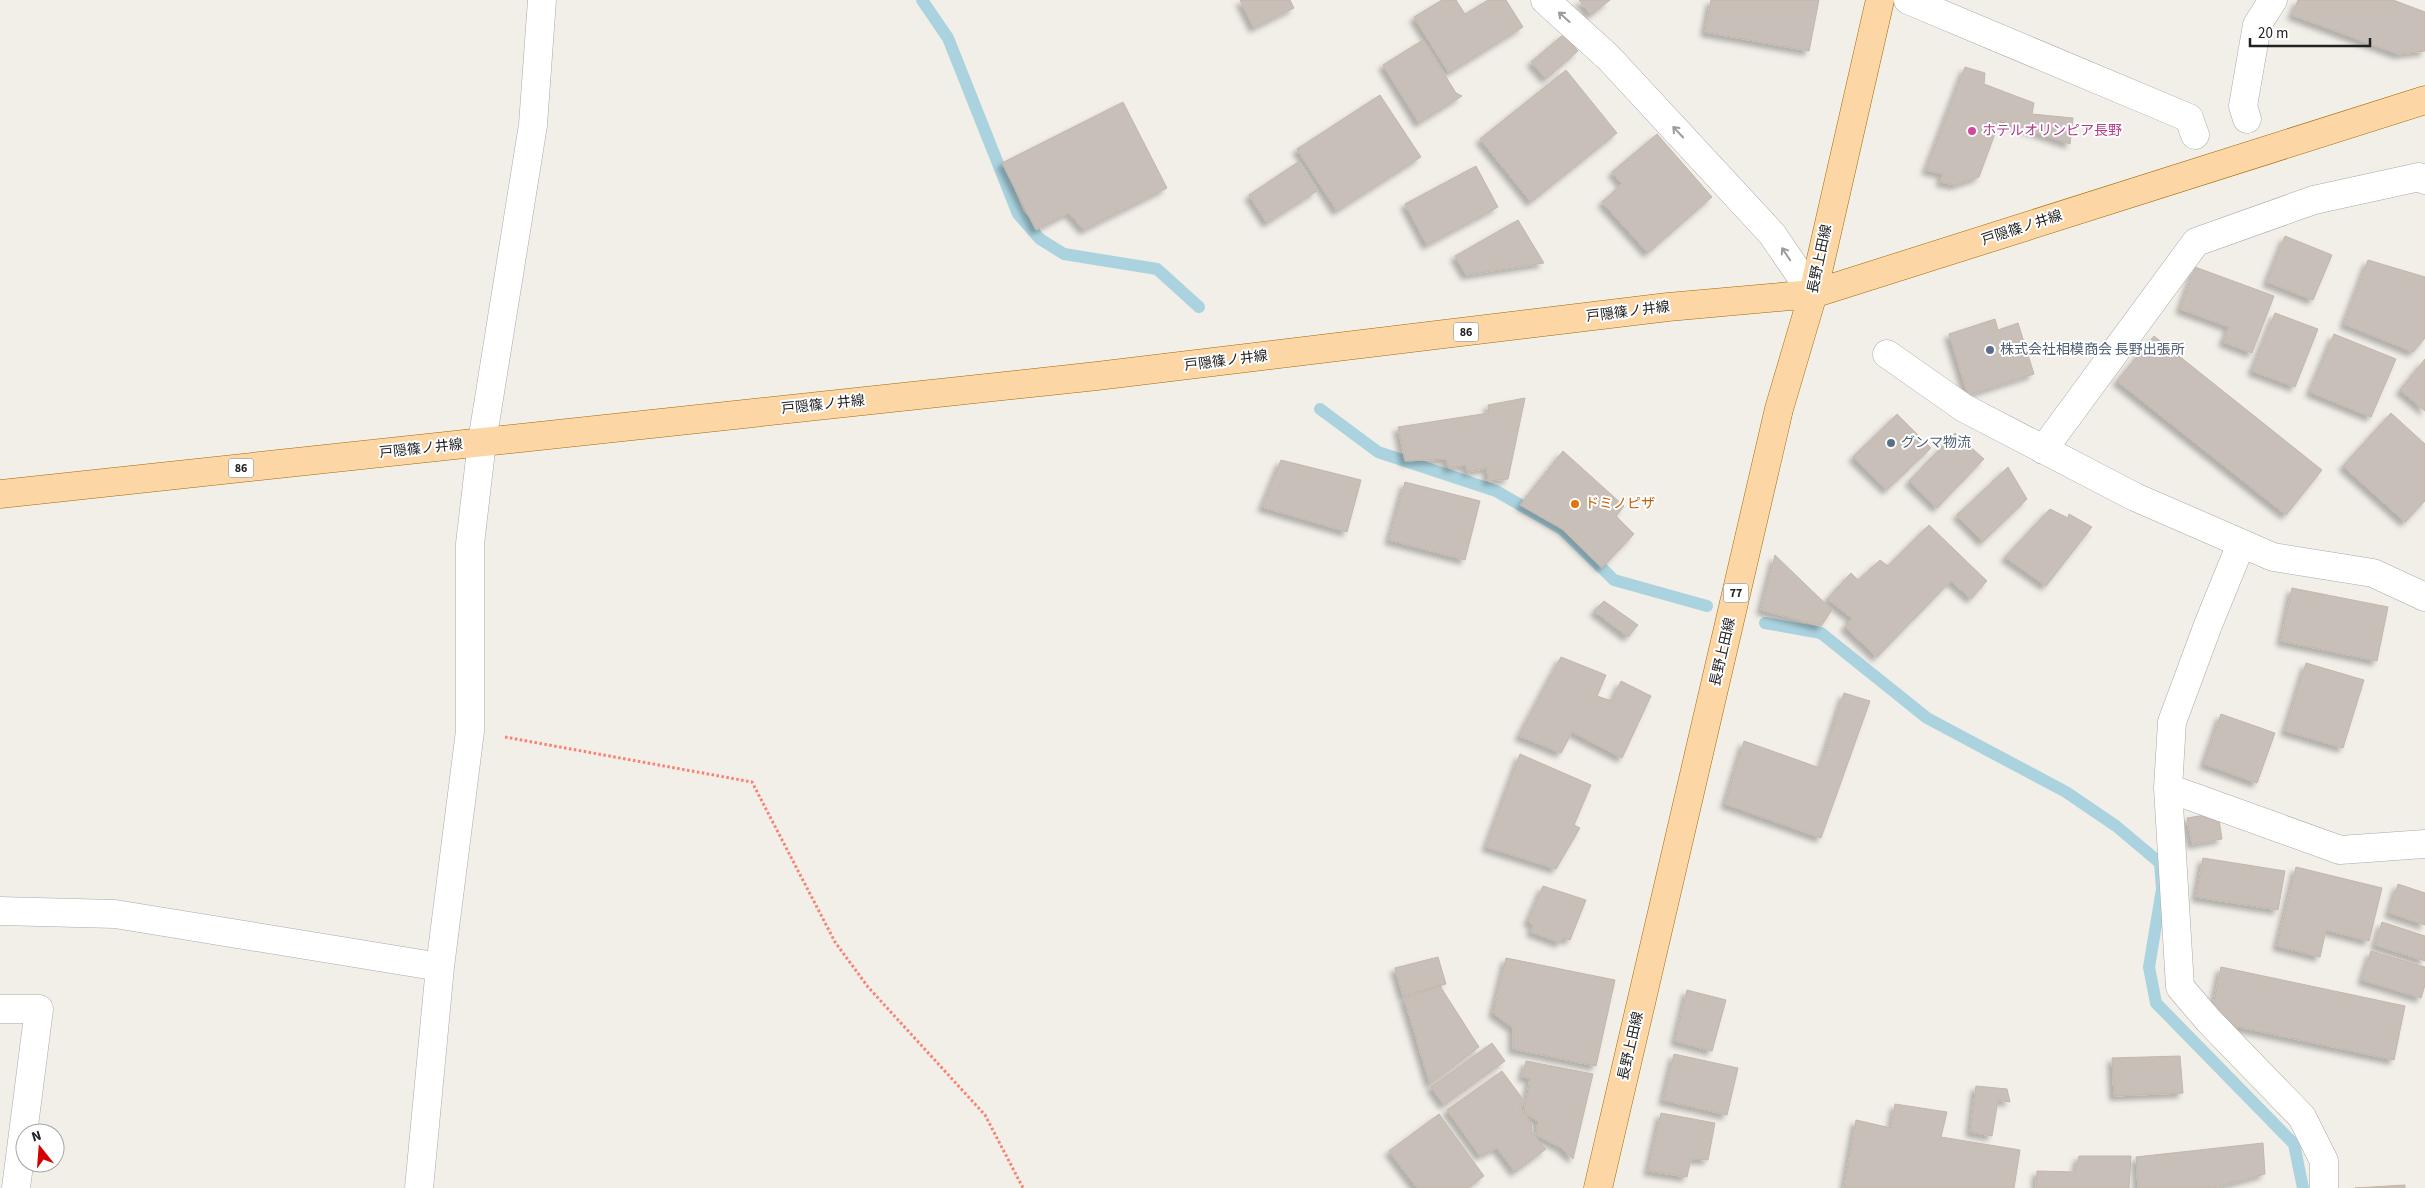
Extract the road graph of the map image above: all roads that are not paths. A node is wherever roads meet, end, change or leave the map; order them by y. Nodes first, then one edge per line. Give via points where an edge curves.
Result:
1 (542, 0) edge
2 (1545, 0) edge
3 (1880, 0) edge
4 (1908, 0) edge
5 (2272, 0) edge
6 (2425, 100) edge
7 (2247, 119) dead end
8 (2195, 135) dead end
9 (2425, 180) edge
10 (1813, 294) junction
11 (1887, 354) dead end
12 (482, 442) junction
13 (2043, 450) junction
14 (0, 494) edge
15 (2241, 544) junction
16 (2425, 597) edge
17 (2168, 788) junction
18 (2425, 844) edge
19 (0, 911) edge
20 (440, 967) junction
21 (0, 1009) edge
22 (16, 1188) edge
23 (419, 1188) edge
24 (1598, 1188) edge
25 (2324, 1188) edge

1 - 12 street via 533,126
10 -> 2 street via 1772,234 1608,58
3 - 10 main road, 長野上田線 / 77
4 - 8 street via 2189,118
5 - 7 street via 2257,25 2243,106
6 - 10 main road, 戸隠篠ノ井線 / 86
9 - 13 street via 2419,177 2314,200 2196,242
10 - 12 main road, 戸隠篠ノ井線 / 86 via 1668,307 1087,377
10 - 24 main road, 長野上田線 / 77 via 1779,409
11 - 13 street via 1964,408
12 - 14 main road, 戸隠篠ノ井線 / 86
12 - 20 street via 470,544 470,731
13 - 15 street via 2135,497
15 - 16 street via 2273,558 2373,574
15 - 17 street via 2172,722
17 - 18 street via 2340,850
17 - 25 street via 2180,987 2302,1117 2324,1161
19 - 20 street via 115,914
20 - 23 street
21 - 22 street via 39,1009

